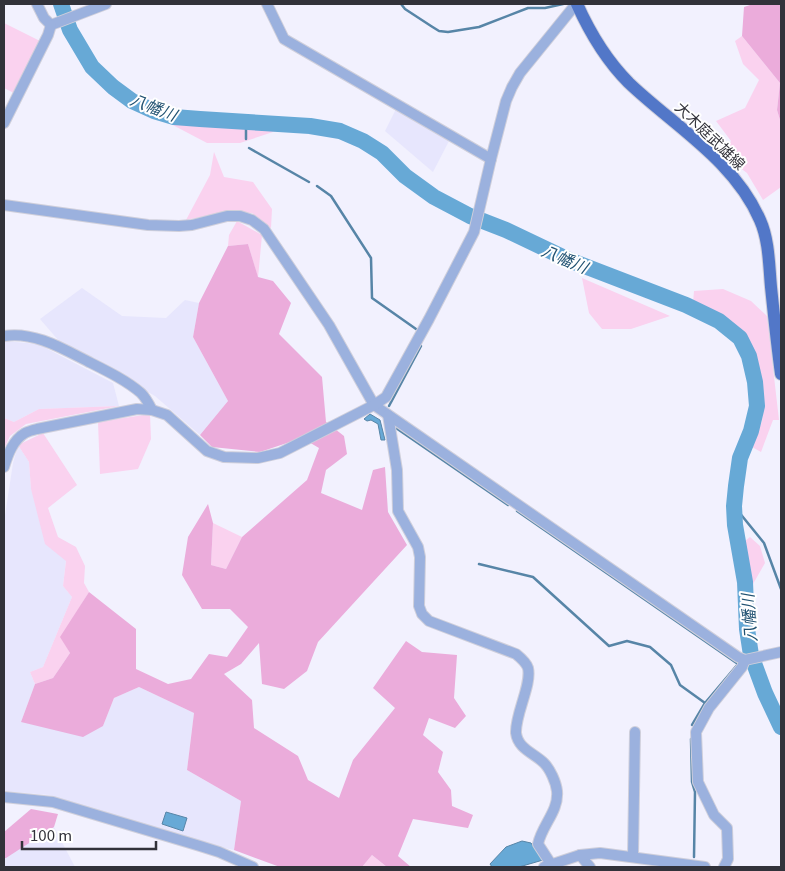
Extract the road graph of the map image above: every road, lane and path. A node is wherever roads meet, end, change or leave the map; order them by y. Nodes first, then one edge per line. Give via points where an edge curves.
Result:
1 (37, 4) edge
2 (106, 4) edge
3 (267, 4) edge
4 (576, 4) edge
5 (53, 24) junction
6 (4, 123) edge
7 (491, 159) junction
8 (4, 205) edge
9 (4, 336) edge
10 (781, 374) edge
11 (374, 405) junction
12 (152, 410) junction
13 (388, 415) junction
14 (4, 467) edge
15 (781, 652) edge
16 (745, 660) junction
17 (635, 732) dead end
18 (4, 797) edge
19 (580, 855) junction
20 (633, 858) junction
21 (547, 866) edge
22 (253, 867) edge
23 (590, 867) edge
24 (705, 867) edge
25 (724, 867) edge

1 - 5 street via 44,18
2 - 5 street
3 - 7 street via 284,39
4 - 7 street via 512,87
4 - 10 main road, 大木庭武雄線 via 608,58 629,82 720,163 752,204 761,222 768,250
5 - 6 street
7 - 11 street via 474,232 386,397
8 - 11 street via 148,225 192,225 227,216 252,220 264,229 329,325
9 - 12 street via 13,334 57,346 118,377 143,394
11 - 12 street via 280,454 258,458 224,458 207,451 167,415
11 - 13 street
12 - 14 street via 137,409 26,433 8,453
13 - 16 street
13 - 21 street via 397,470 398,511 418,547 420,557 419,606 422,614 429,621 516,654 528,669 516,735 520,745 544,763 556,788 557,801 538,844
15 - 16 street
16 - 25 street via 709,708 696,732 698,782 714,814 727,828 728,859
17 - 20 street
18 - 22 street via 52,802 219,852
19 - 20 street via 600,853
19 - 21 street
19 - 23 street
20 - 24 street

